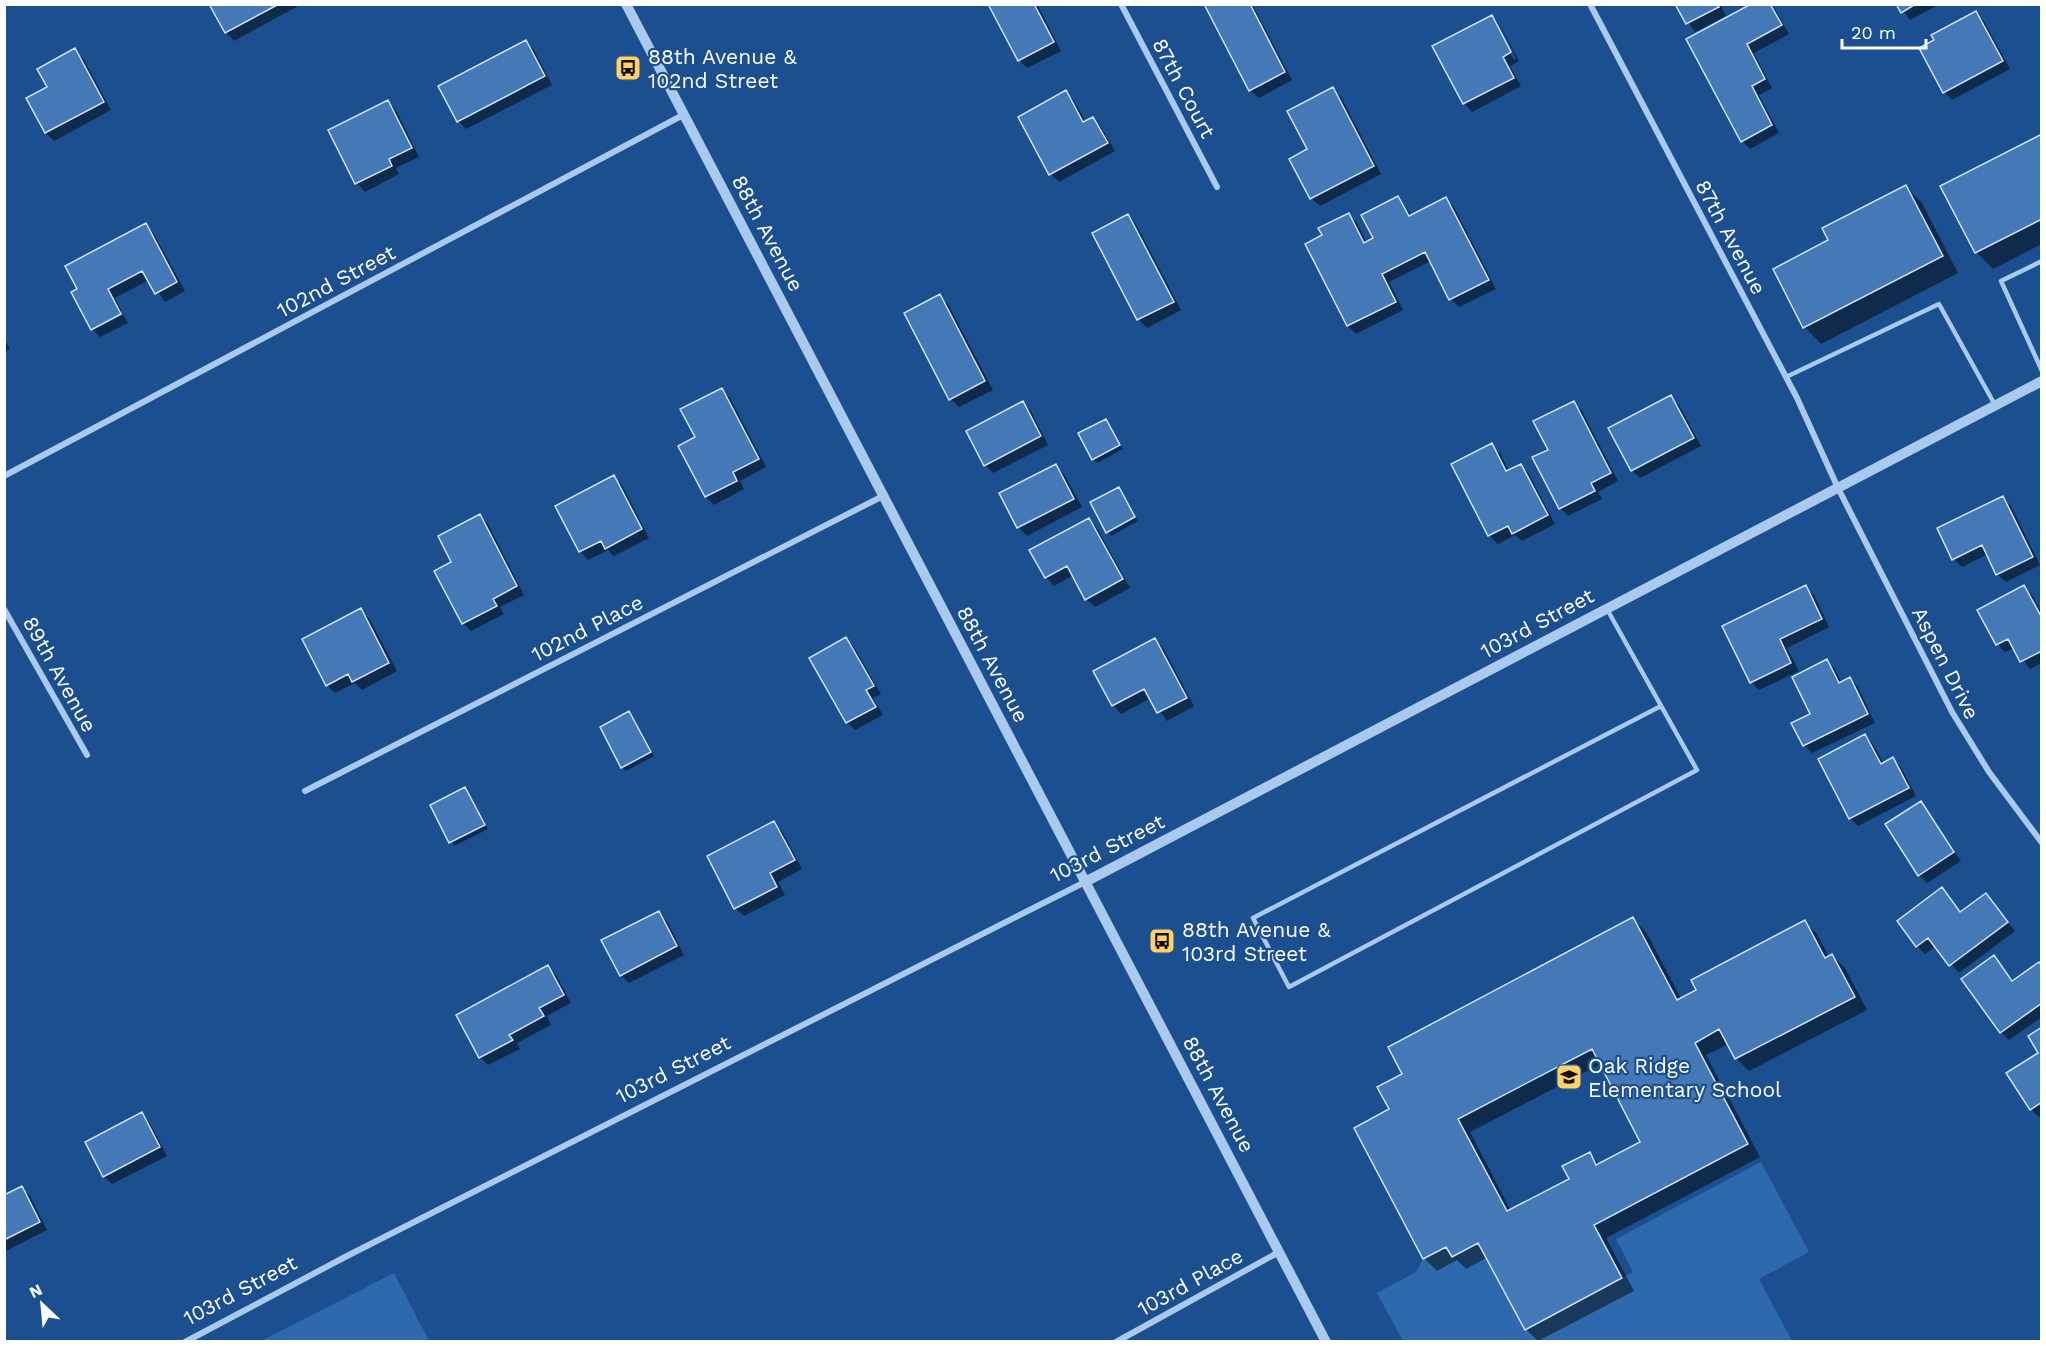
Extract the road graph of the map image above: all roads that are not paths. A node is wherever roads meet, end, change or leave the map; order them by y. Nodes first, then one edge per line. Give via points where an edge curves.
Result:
1 (626, 4) edge
2 (1122, 4) edge
3 (1590, 4) edge
4 (683, 115) junction
5 (1217, 187) dead end
6 (2042, 261) edge
7 (2042, 371) edge
8 (1786, 376) junction
9 (2042, 381) edge
10 (1995, 405) junction
11 (4, 477) edge
12 (1838, 488) junction
13 (883, 496) junction
14 (4, 609) edge
15 (1607, 609) junction
16 (1661, 706) junction
17 (87, 755) dead end
18 (305, 790) dead end
19 (2042, 843) edge
20 (1085, 882) junction
21 (1280, 1252) junction
22 (185, 1341) edge
23 (1116, 1341) edge
24 (1326, 1341) edge

1 - 4 street, 88th Avenue
2 - 5 street, 87th Court
3 - 8 street, 87th Avenue
4 - 11 street, 102nd Street
4 - 13 street, 88th Avenue
6 - 7 lane via 2001,280
8 - 10 lane via 1938,304
8 - 12 street, 87th Avenue
9 - 10 street, 103rd Street
10 - 12 street, 103rd Street
12 - 15 street, 103rd Street
12 - 19 street, Aspen Drive via 1957,720 1989,772
13 - 18 street, 102nd Place
13 - 20 street, 88th Avenue
14 - 17 street, 89th Avenue
15 - 16 lane
15 - 20 street, 103rd Street
16 - 16 lane via 1254,918 1289,987 1697,770
20 - 21 street, 88th Avenue
20 - 22 street, 103rd Street
21 - 23 street, 103rd Place
21 - 24 street, 88th Avenue

